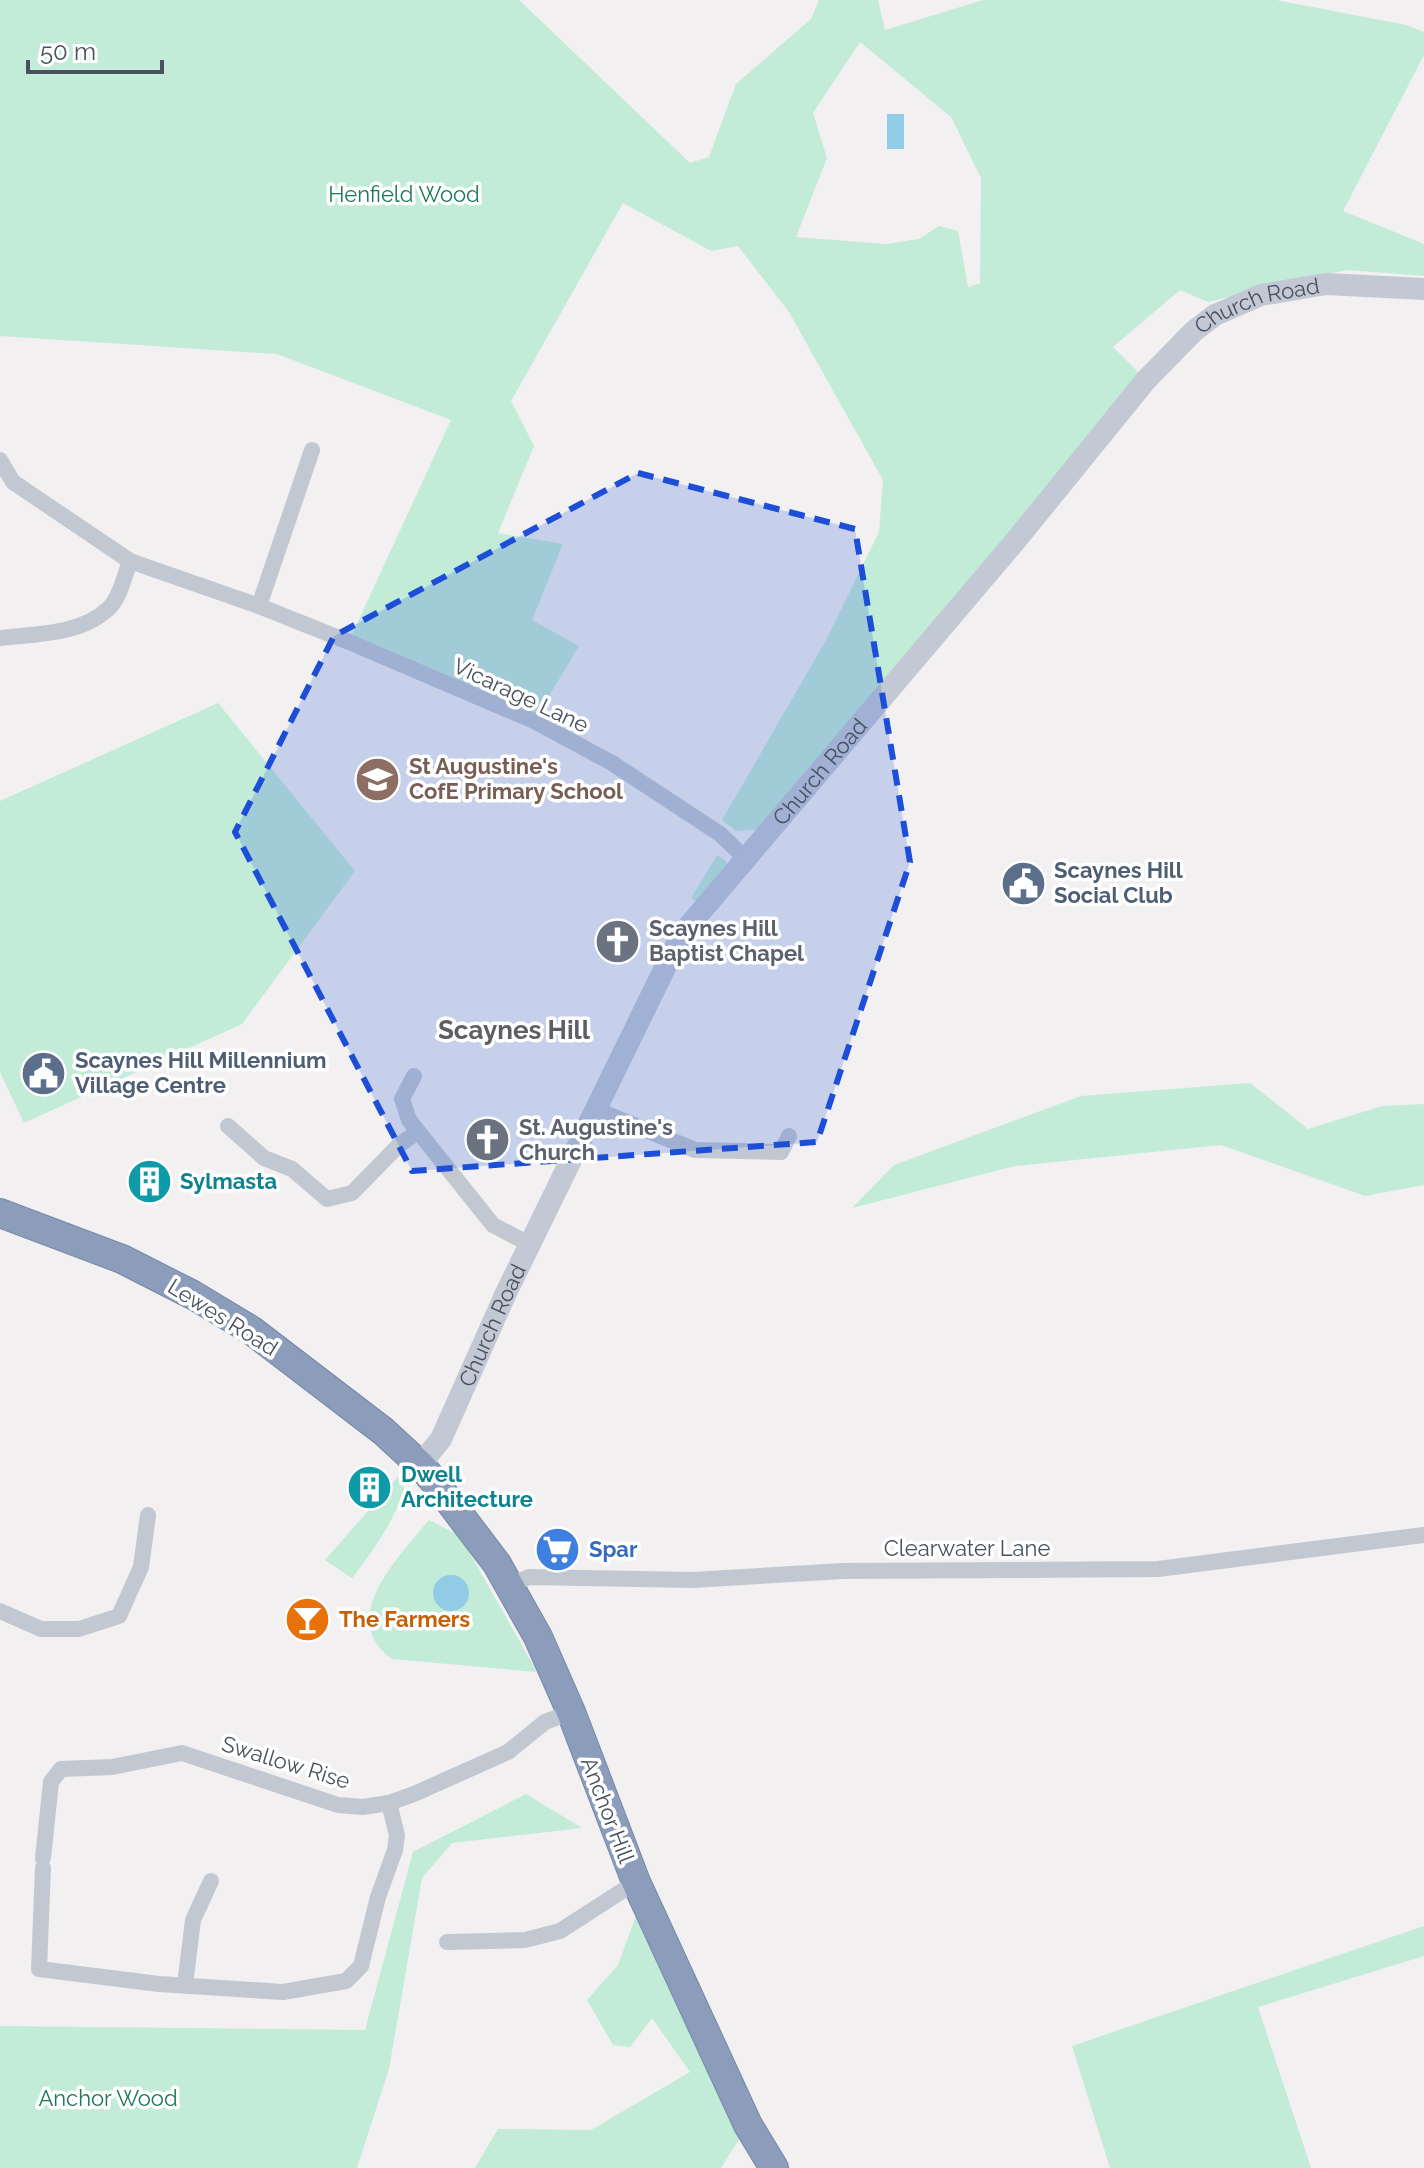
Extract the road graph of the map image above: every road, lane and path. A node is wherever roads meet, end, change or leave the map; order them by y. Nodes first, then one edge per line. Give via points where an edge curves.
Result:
1 (1418, 288) edge
2 (312, 450) dead end
3 (0, 460) edge
4 (130, 561) junction
5 (259, 606) junction
6 (0, 638) edge
7 (745, 858) junction
8 (414, 1076) dead end
9 (597, 1110) junction
10 (228, 1126) dead end
11 (417, 1132) junction
12 (789, 1136) dead end
13 (0, 1213) edge
14 (529, 1244) junction
15 (420, 1465) junction
16 (148, 1515) dead end
17 (1424, 1535) edge
18 (510, 1585) junction
19 (0, 1611) edge
20 (571, 1712) junction
21 (389, 1803) junction
22 (211, 1881) dead end
23 (636, 1882) junction
24 (447, 1942) dead end
25 (185, 1985) junction
26 (774, 2168) edge

1 - 7 street, Church Road via 1326,284 1285,290 1215,315 1194,331 1146,380
2 - 5 street
3 - 4 street, Vicarage Lane via 13,482
4 - 5 street, Vicarage Lane
4 - 6 street via 111,606 82,625
5 - 7 street, Vicarage Lane via 534,721 612,763 720,834
7 - 9 street, Church Road via 681,935
8 - 11 street via 402,1099
9 - 12 street via 695,1150 781,1152
9 - 14 street, Church Road
10 - 11 street via 264,1158 292,1169 327,1199 352,1193
11 - 14 street via 493,1225
13 - 15 highway, Lewes Road via 122,1259 193,1295 339,1396
14 - 15 street, Church Road via 441,1439
15 - 18 highway, Anchor Hill
16 - 19 street via 141,1567 119,1616 79,1629 41,1629
17 - 18 street, Clearwater Lane via 1158,1569 843,1571 692,1580 529,1577
18 - 20 highway, Anchor Hill
20 - 21 street, Swallow Rise via 545,1722 508,1752
20 - 23 highway, Anchor Hill
21 - 25 street via 395,1850 361,1966 346,1981 283,1992
21 - 25 street, Swallow Rise via 338,1805 182,1753 112,1767 61,1769 51,1782 39,1969
22 - 25 street via 193,1920
23 - 24 street via 560,1931 525,1940
23 - 26 highway, Anchor Hill via 748,2125

